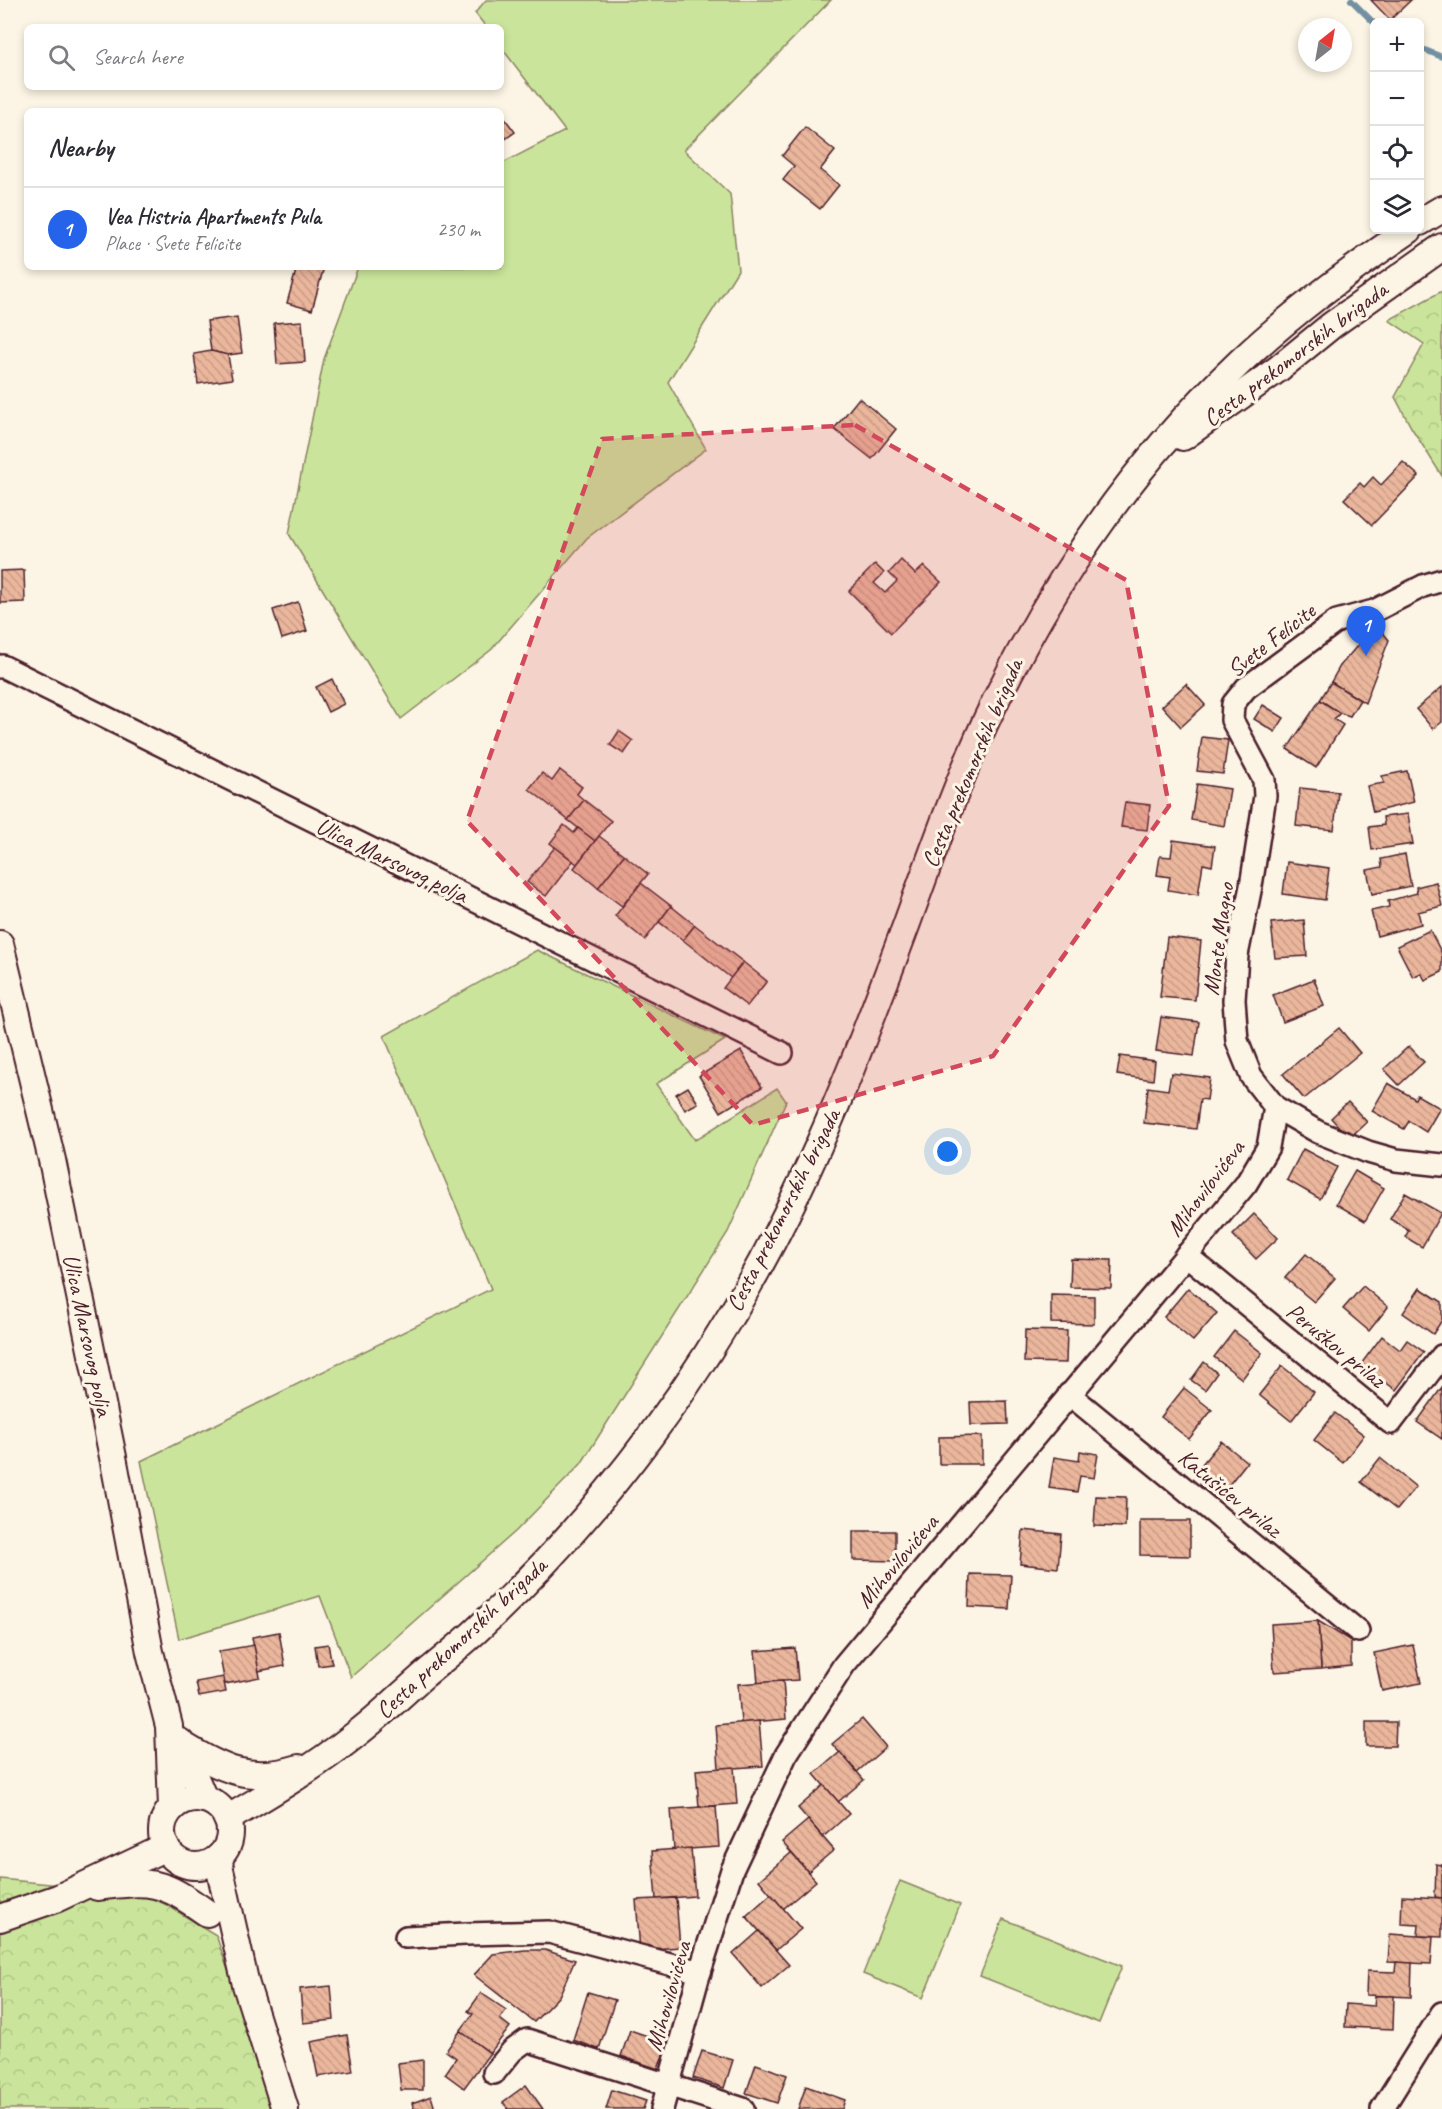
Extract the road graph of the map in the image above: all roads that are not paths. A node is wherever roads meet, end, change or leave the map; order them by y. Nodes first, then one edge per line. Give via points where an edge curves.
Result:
1 (1442, 209) edge
2 (1424, 219) edge
3 (1403, 234) edge
4 (1442, 248) edge
5 (1148, 461) junction
6 (1442, 580) edge
7 (1, 666) edge
8 (1233, 704) joint
9 (0, 944) edge
10 (782, 1053) dead end
11 (1275, 1107) junction
12 (1442, 1165) edge
13 (1186, 1255) junction
14 (1441, 1357) edge
15 (1069, 1394) junction
16 (1358, 1631) dead end
17 (175, 1736) junction
18 (316, 1763) junction
19 (204, 1799) junction
20 (172, 1808) junction
21 (227, 1819) junction
22 (166, 1847) junction
23 (219, 1857) junction
24 (189, 1865) junction
25 (76, 1890) junction
26 (207, 1912) junction
27 (0, 1918) edge
28 (406, 1938) dead end
29 (700, 1972) junction
30 (246, 1985) junction
31 (1442, 2013) edge
32 (494, 2073) dead end
33 (670, 2085) junction
34 (285, 2109) edge
35 (662, 2109) edge
36 (743, 2109) edge
37 (1382, 2109) edge

1 - 2 main road
3 - 5 main road, Cesta prekomorskih brigada via 1352,268 1276,329 1198,404
4 - 5 main road, Cesta prekomorskih brigada
5 - 18 main road, Cesta prekomorskih brigada via 1080,553 1021,649 972,753 811,1163 762,1261 706,1354 620,1475 540,1566 479,1627 357,1734
6 - 8 street, Svete Felicite via 1374,611 1337,621 1246,688
7 - 10 street, Ulica Marsovog polja
8 - 11 street, Monte Magno via 1232,720 1264,780 1265,796 1237,955 1237,1041 1251,1076
9 - 17 main road, Ulica Marsovog polja via 52,1160 150,1652
11 - 12 street, Monte Magno via 1318,1132 1368,1152 1396,1160
11 - 13 street, Mihovilovićeva via 1268,1147 1246,1184
13 - 14 street, Peruškov prilaz via 1391,1423
13 - 15 street, Mihovilovićeva
15 - 16 street, Katušićev prilaz
15 - 29 street, Mihovilovićeva via 844,1665 815,1707 786,1755 732,1870
17 - 18 main road via 212,1763 239,1774 269,1775
17 - 19 main road, Ulica Marsovog polja
17 - 20 main road, Ulica Marsovog polja
18 - 21 main road, Cesta prekomorskih brigada
19 - 20 main road via 189,1798
19 - 21 main road via 217,1805
20 - 22 main road via 163,1826
21 - 23 main road via 229,1841
22 - 24 main road
22 - 25 main road
23 - 24 main road via 201,1865
23 - 30 main road
24 - 26 main road
25 - 26 main road via 154,1884
25 - 27 main road
26 - 30 main road
28 - 29 street via 549,1932
29 - 33 street, Mihovilovićeva
30 - 34 main road
31 - 37 street
32 - 33 street via 527,2040
33 - 35 street, Mihovilovićeva
33 - 36 street

